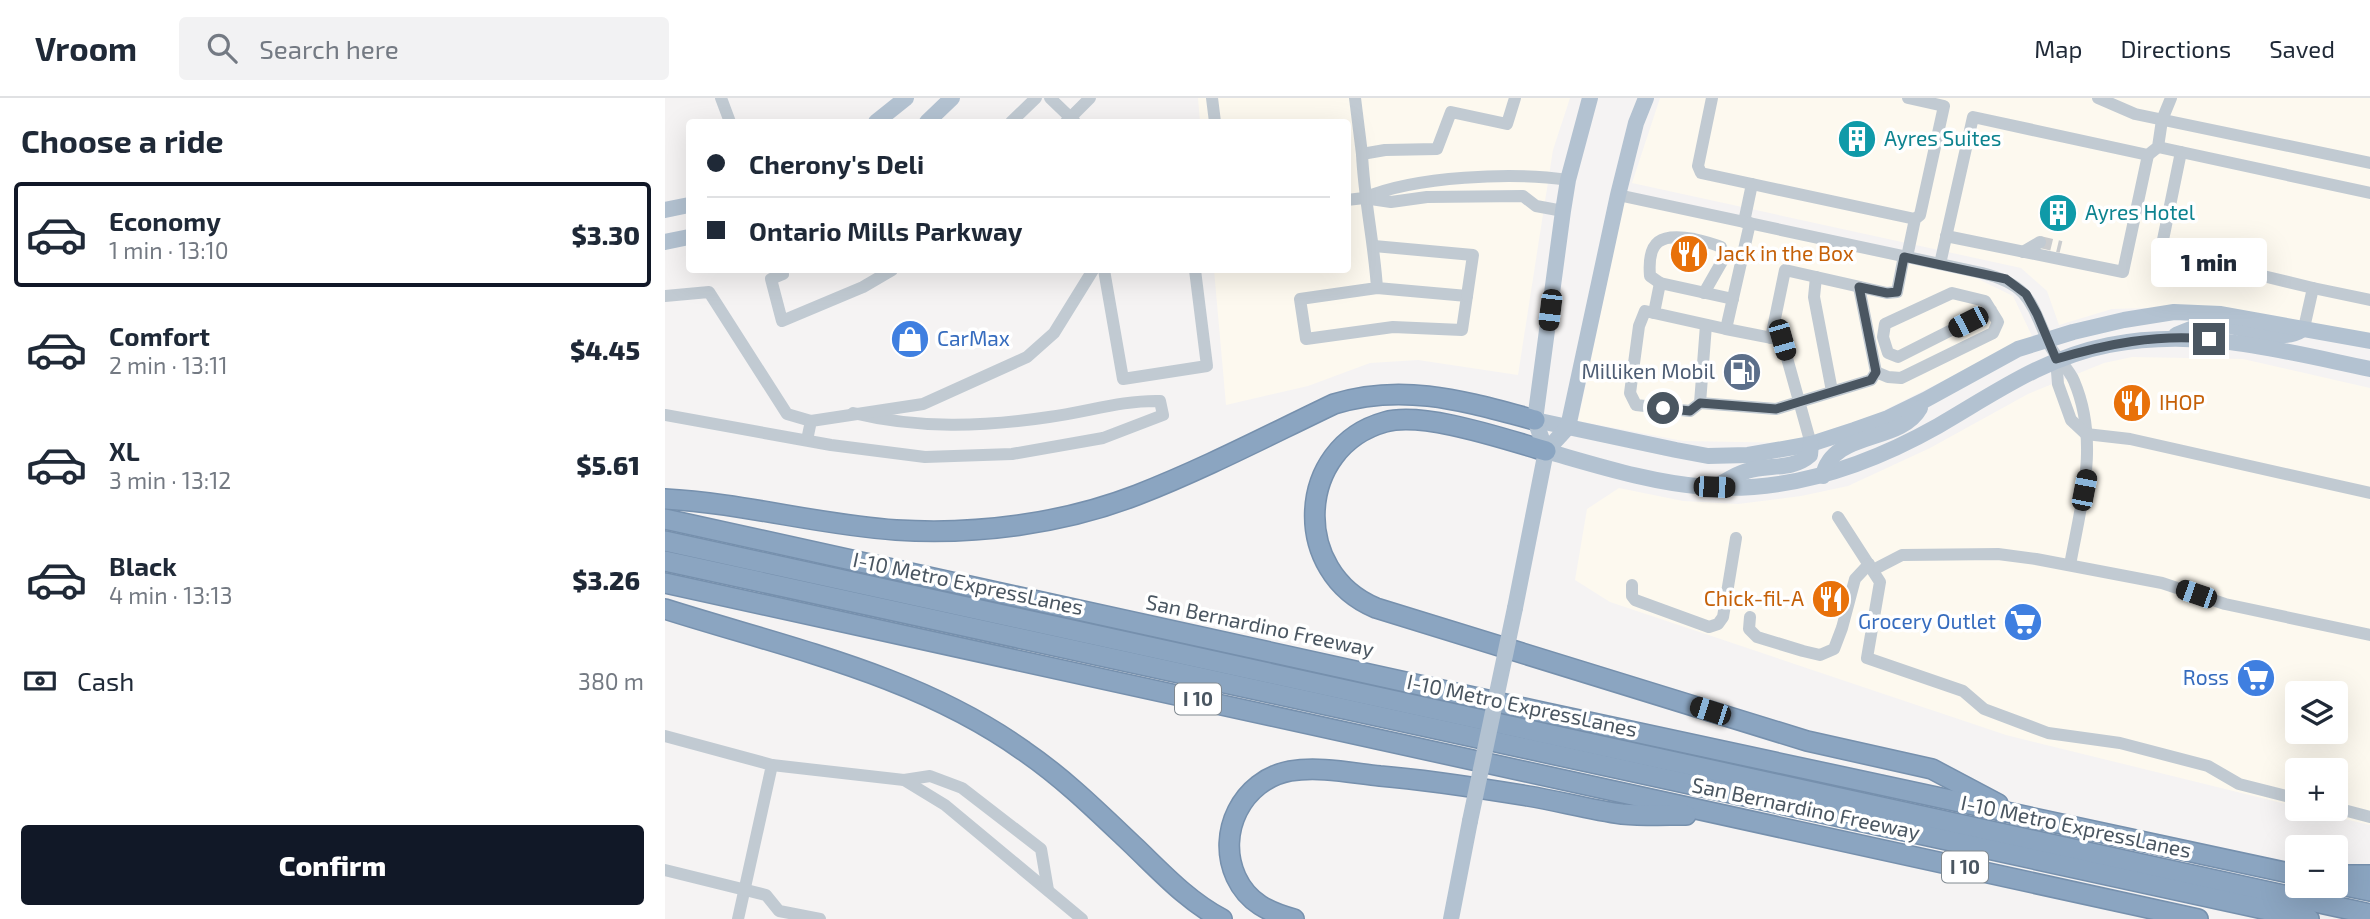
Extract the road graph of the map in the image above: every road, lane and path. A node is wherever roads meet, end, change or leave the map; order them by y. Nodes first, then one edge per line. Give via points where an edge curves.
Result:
1 (721, 98) edge
2 (906, 98) edge
3 (952, 98) edge
4 (1036, 98) edge
5 (1050, 98) edge
6 (1090, 98) edge
7 (1212, 98) edge
8 (1355, 98) edge
9 (1515, 98) edge
10 (1590, 98) edge
11 (1646, 98) edge
12 (1712, 98) edge
13 (1908, 98) edge
14 (2098, 98) edge
15 (2171, 98) edge
16 (729, 119) edge
17 (880, 119) edge
18 (930, 119) edge
19 (1014, 119) edge
20 (1069, 119) edge
21 (1073, 119) edge
22 (1215, 119) edge
23 (2162, 120) junction
24 (2153, 151) junction
25 (2181, 152) junction
26 (1361, 154) junction
27 (2370, 163) edge
28 (1568, 180) junction
29 (1752, 184) junction
30 (2370, 193) edge
31 (1618, 195) junction
32 (1364, 198) junction
33 (1351, 200) edge
34 (686, 206) edge
35 (665, 210) edge
36 (1563, 211) junction
37 (1915, 219) junction
38 (1747, 223) junction
39 (1946, 236) junction
40 (686, 238) edge
41 (665, 242) edge
42 (2040, 242) tunnel mouth
43 (1374, 246) junction
44 (2061, 247) tunnel mouth
45 (2023, 252) junction
46 (1906, 257) junction
47 (2074, 262) junction
48 (1940, 264) junction
49 (783, 273) edge
50 (887, 273) edge
51 (1091, 273) edge
52 (1105, 273) edge
53 (1195, 273) edge
54 (1816, 277) junction
55 (1660, 284) junction
56 (1859, 287) junction
57 (1377, 288) junction
58 (2313, 288) junction
59 (1897, 292) junction
60 (1704, 293) junction
61 (665, 296) edge
62 (1467, 296) junction
63 (1733, 299) junction
64 (2370, 300) edge
65 (1991, 310) junction
66 (1654, 313) junction
67 (1907, 313) junction
68 (1706, 325) junction
69 (2304, 328) junction
70 (1726, 329) junction
71 (2171, 337) junction
72 (1771, 338) junction
73 (2047, 339) junction
74 (2370, 341) edge
75 (2056, 359) junction
76 (2370, 369) edge
77 (1876, 372) junction
78 (1832, 391) junction
79 (1799, 400) junction
80 (1925, 400) junction
81 (1700, 403) junction
82 (853, 413) junction
83 (665, 415) edge
84 (1535, 420) junction
85 (811, 421) junction
86 (1568, 427) junction
87 (2086, 434) junction
88 (807, 440) junction
89 (1811, 444) junction
90 (1546, 451) junction
91 (1823, 475) junction
92 (1714, 487) junction
93 (2370, 493) edge
94 (665, 499) edge
95 (1838, 517) dead end
96 (665, 519) edge
97 (1735, 538) dead end
98 (665, 541) edge
99 (665, 561) edge
100 (2070, 565) junction
101 (1871, 568) junction
102 (665, 583) edge
103 (1632, 585) dead end
104 (665, 610) edge
105 (1750, 617) dead end
106 (2370, 635) edge
107 (665, 736) edge
108 (772, 765) junction
109 (904, 780) junction
110 (2285, 796) edge
111 (2348, 811) edge
112 (2017, 815) junction
113 (1731, 816) junction
114 (2370, 817) edge
115 (665, 870) edge
116 (2285, 872) edge
117 (2348, 875) edge
118 (2370, 875) edge
119 (2348, 886) edge
120 (745, 889) junction
121 (1048, 890) junction
122 (2370, 891) edge
123 (2370, 914) edge
124 (738, 919) edge
125 (820, 919) edge
126 (1082, 919) edge
127 (1222, 919) edge
128 (1294, 919) edge
129 (1451, 919) edge
130 (2198, 919) edge
131 (2309, 919) edge

1 - 16 street
2 - 17 main road
3 - 18 main road
4 - 19 street
5 - 20 street
6 - 21 street
7 - 22 street
8 - 26 street
9 - 26 street via 1507,124 1451,112 1437,149
10 - 28 main road
11 - 31 main road
12 - 29 street via 1698,166 1701,173
13 - 37 street via 1944,106 1920,215
14 - 23 street
15 - 23 street
23 - 24 street
23 - 27 street
24 - 25 street
24 - 39 street via 1973,117
24 - 47 street via 2123,272
25 - 30 street
25 - 58 street via 2158,269 2259,275
26 - 32 street
28 - 32 street via 1539,176 1442,180 1387,188
28 - 36 main road
29 - 37 street
29 - 38 street
31 - 38 street
31 - 86 main road
32 - 33 street
32 - 36 street via 1391,202 1523,196 1536,205
32 - 43 street
34 - 35 main road
36 - 84 main road
37 - 46 street
38 - 46 street
38 - 63 street
39 - 45 street
39 - 48 street
40 - 41 main road
42 - 45 street
43 - 57 street
43 - 62 street via 1473,255
44 - 47 street
45 - 47 street
46 - 48 street
46 - 59 street
48 - 73 street via 2006,279 2026,294
49 - 50 street via 771,279 782,321
51 - 82 street via 1054,333 1027,357 923,404
52 - 53 street via 1123,379 1207,366
54 - 56 street
54 - 72 street via 1785,270
54 - 78 street via 1814,297
55 - 60 street
55 - 60 street via 1650,276 1649,267 1654,246 1664,237 1713,243 1721,247 1724,258
55 - 66 street
56 - 59 street
56 - 77 street
57 - 62 street
57 - 62 street via 1300,299 1306,339 1393,327 1462,330
58 - 64 street
58 - 69 street
59 - 67 street
60 - 63 street
61 - 85 street via 709,292 787,414
63 - 70 street
65 - 67 street via 1985,300 1952,293
65 - 67 street via 1898,357 1888,353 1885,324
65 - 77 street via 1998,322 1993,332 1901,378
66 - 68 street
66 - 81 street via 1645,311 1640,326 1631,399 1636,405 1690,411
68 - 70 street
68 - 81 street
69 - 71 main road via 2283,336 2201,325
69 - 73 main road via 2221,314 2174,312
69 - 74 main road
70 - 72 street
71 - 75 main road via 2110,345
71 - 76 main road via 2251,344
72 - 79 street via 1782,340
73 - 75 street
73 - 80 main road via 2018,349
75 - 87 street via 2058,384 2071,420
75 - 91 main road via 1886,453
77 - 78 street via 1871,380
78 - 79 street
79 - 81 street via 1776,409
79 - 89 street
80 - 89 main road
80 - 91 main road via 1903,424 1845,447 1830,458
82 - 85 street
82 - 88 street via 884,421 968,427 1160,401 1163,415 1103,438 1012,454 925,457
83 - 88 street
84 - 86 main road
84 - 90 main road
84 - 94 highway via 1417,394 1369,396 1334,404 1135,496 1072,514 977,529 873,528
85 - 88 street
86 - 89 main road via 1708,456 1748,455
86 - 90 main road
87 - 93 street via 2130,439
87 - 100 street via 2088,464
89 - 92 main road via 1810,455 1803,461 1747,471
90 - 92 main road via 1639,476
90 - 112 highway via 1412,420 1371,427 1338,453 1320,483 1315,526 1324,558 1343,588 1376,608 1807,741 1932,769
90 - 129 main road, bridge
91 - 92 main road via 1805,481
95 - 101 street
96 - 112 highway, San Bernardino Freeway
97 - 103 street via 1723,617 1718,624 1709,627 1635,600
98 - 123 highway, I-10 Metro ExpressLanes
99 - 131 highway, I-10 Metro ExpressLanes
100 - 101 street via 1998,554 1922,554 1902,555
100 - 106 street
101 - 105 street via 1855,579 1834,649 1820,655 1757,637 1749,629
101 - 110 street via 1880,582 1867,658 1963,691 1984,709 2048,733 2120,743 2209,766 2239,784
102 - 113 highway, San Bernardino Freeway / I 10
104 - 127 highway via 867,672 957,708 1069,785 1184,892
107 - 108 street
108 - 109 street
108 - 120 street
109 - 121 street via 946,804
109 - 121 street via 930,776 962,788 1041,849
111 - 114 street
112 - 116 highway, San Bernardino Freeway
113 - 128 highway via 1623,814 1526,796 1311,769 1278,774 1254,788 1240,805 1229,852 1236,877 1252,900 1270,912
113 - 130 highway, San Bernardino Freeway / I 10
115 - 120 street
117 - 118 highway
119 - 122 highway
120 - 124 street
120 - 125 street via 766,895 779,911
121 - 126 street

